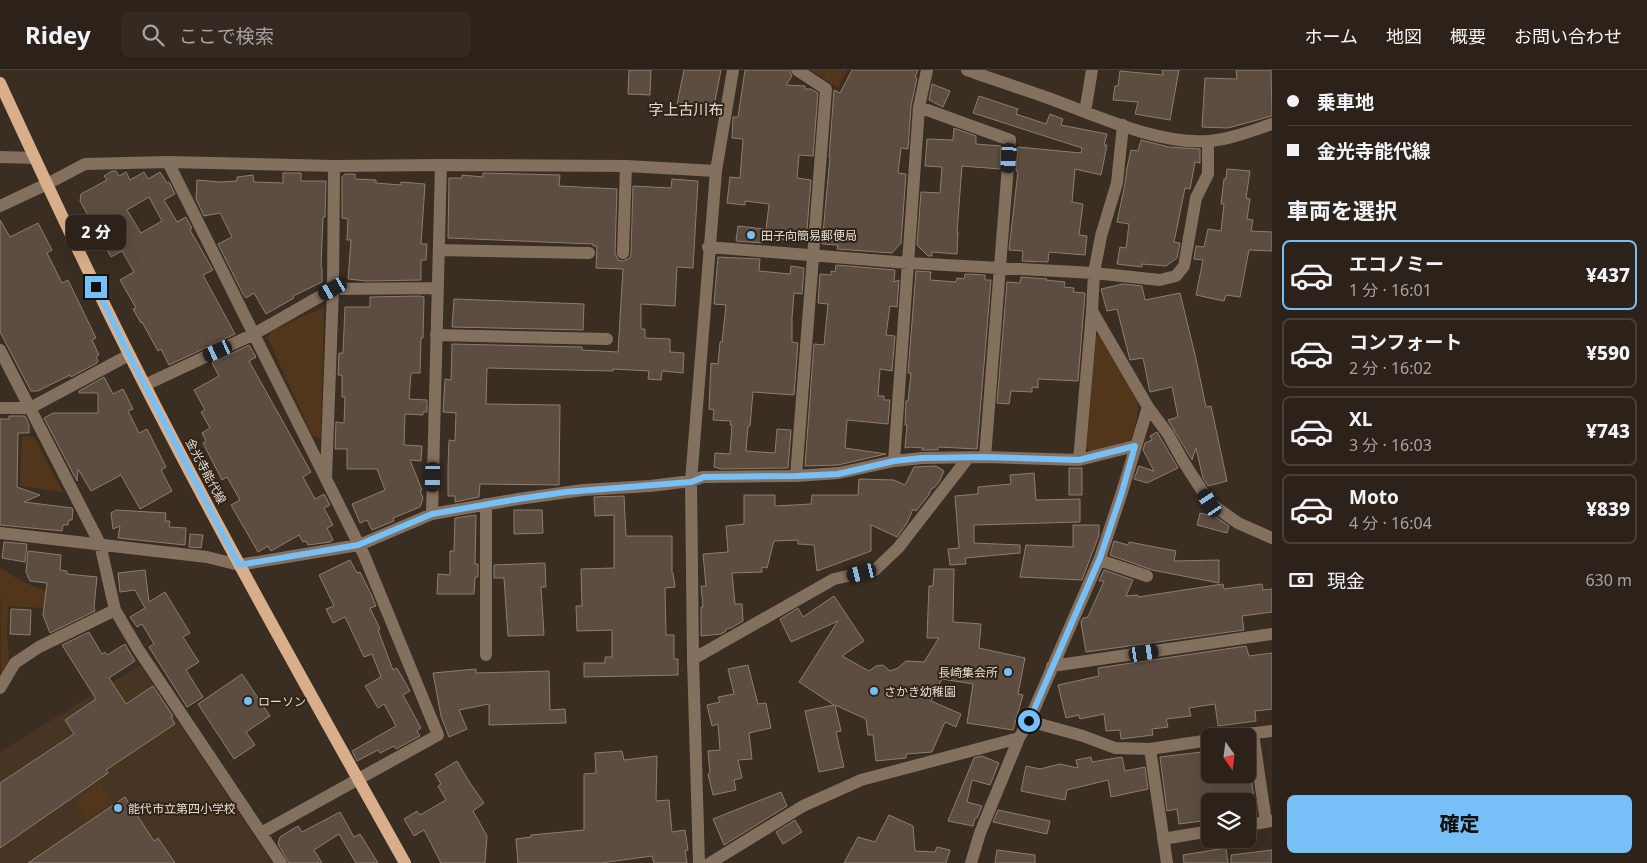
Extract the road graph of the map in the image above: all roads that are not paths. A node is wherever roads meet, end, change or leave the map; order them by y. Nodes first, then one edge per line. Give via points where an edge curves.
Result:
1 (733, 70) edge
2 (797, 70) edge
3 (928, 70) edge
4 (967, 70) edge
5 (1092, 70) edge
6 (0, 83) edge
7 (919, 107) junction
8 (1085, 112) junction
9 (1272, 124) edge
10 (1123, 125) junction
11 (1208, 141) junction
12 (0, 157) edge
13 (35, 158) junction
14 (168, 162) junction
15 (441, 165) junction
16 (334, 166) junction
17 (626, 166) junction
18 (716, 171) junction
19 (47, 184) junction
20 (0, 206) edge
21 (708, 247) junction
22 (439, 250) junction
23 (589, 253) dead end
24 (623, 253) dead end
25 (814, 254) junction
26 (909, 263) junction
27 (1001, 268) junction
28 (1094, 273) junction
29 (438, 288) junction
30 (333, 289) junction
31 (1092, 311) junction
32 (254, 334) junction
33 (436, 335) junction
34 (607, 339) dead end
35 (0, 350) edge
36 (129, 355) junction
37 (145, 385) junction
38 (1148, 406) junction
39 (0, 408) edge
40 (30, 408) junction
41 (1135, 446) junction
42 (985, 457) junction
43 (968, 458) junction
44 (1079, 460) junction
45 (894, 461) junction
46 (796, 476) junction
47 (326, 481) junction
48 (691, 482) junction
49 (486, 504) junction
50 (432, 514) junction
51 (0, 533) edge
52 (1272, 538) edge
53 (100, 544) junction
54 (358, 545) junction
55 (1099, 560) junction
56 (239, 565) junction
57 (1147, 576) dead end
58 (115, 610) junction
59 (1272, 634) edge
60 (486, 655) dead end
61 (693, 659) junction
62 (1052, 666) junction
63 (0, 688) edge
64 (1029, 721) junction
65 (1272, 730) edge
66 (1256, 733) edge
67 (1019, 738) junction
68 (1201, 742) edge
69 (1150, 750) junction
70 (1256, 750) edge
71 (359, 780) junction
72 (1269, 821) edge
73 (1256, 823) edge
74 (261, 833) junction
75 (1201, 833) edge
76 (1163, 839) junction
77 (281, 863) edge
78 (405, 863) edge
79 (699, 863) edge
80 (710, 863) edge
81 (971, 863) edge
82 (1167, 863) edge

1 - 18 street
2 - 25 street via 826,89
3 - 7 street
4 - 8 street
5 - 8 street
6 - 13 main road, 金光寺能代線
7 - 26 street
7 - 27 street via 1010,140
8 - 10 street
9 - 11 street via 1236,137
10 - 11 street via 1160,136
10 - 28 street via 1117,183
11 - 28 street via 1208,174 1196,198 1184,266 1176,276 1160,280
12 - 13 street
13 - 19 main road, 金光寺能代線
14 - 16 street
14 - 19 street via 85,164
14 - 32 street
15 - 16 street
15 - 17 street
15 - 22 street
16 - 30 street
17 - 18 street
17 - 24 street
18 - 21 street
19 - 20 street
19 - 36 main road, 金光寺能代線
21 - 25 street
21 - 48 street
22 - 23 street
22 - 29 street
25 - 26 street
25 - 46 street
26 - 27 street
26 - 45 street
27 - 28 street
27 - 42 street
28 - 31 street
29 - 30 street
29 - 33 street
30 - 32 street
30 - 47 street
31 - 38 street
31 - 44 street
32 - 37 street
32 - 47 street
33 - 34 street
33 - 50 street
35 - 40 street
36 - 37 main road, 金光寺能代線
36 - 40 street
37 - 56 main road, 金光寺能代線
38 - 41 street
38 - 52 street via 1210,503 1238,523
39 - 40 street
40 - 53 street
41 - 44 street
41 - 55 street
42 - 43 street
42 - 44 street
43 - 45 street
43 - 61 street via 898,548 875,570 834,579
45 - 46 street via 838,474
46 - 48 street via 704,477
47 - 54 street
48 - 49 street via 582,490
48 - 61 street
49 - 50 street
49 - 60 street
50 - 54 street
51 - 53 street
53 - 56 street via 207,556
53 - 58 street
54 - 56 street
54 - 71 street via 438,735
55 - 57 street
55 - 62 street
56 - 71 main road, 金光寺能代線
58 - 63 street via 39,647 15,664
58 - 74 street
59 - 62 street
61 - 79 street
62 - 64 street
64 - 67 street
64 - 69 street via 1115,748
65 - 66 street
67 - 80 street via 861,780 803,806
67 - 81 street
68 - 69 street
69 - 76 street
70 - 72 street
71 - 74 street
71 - 78 main road, 金光寺能代線
72 - 73 street
74 - 77 street
75 - 76 street
76 - 82 street

